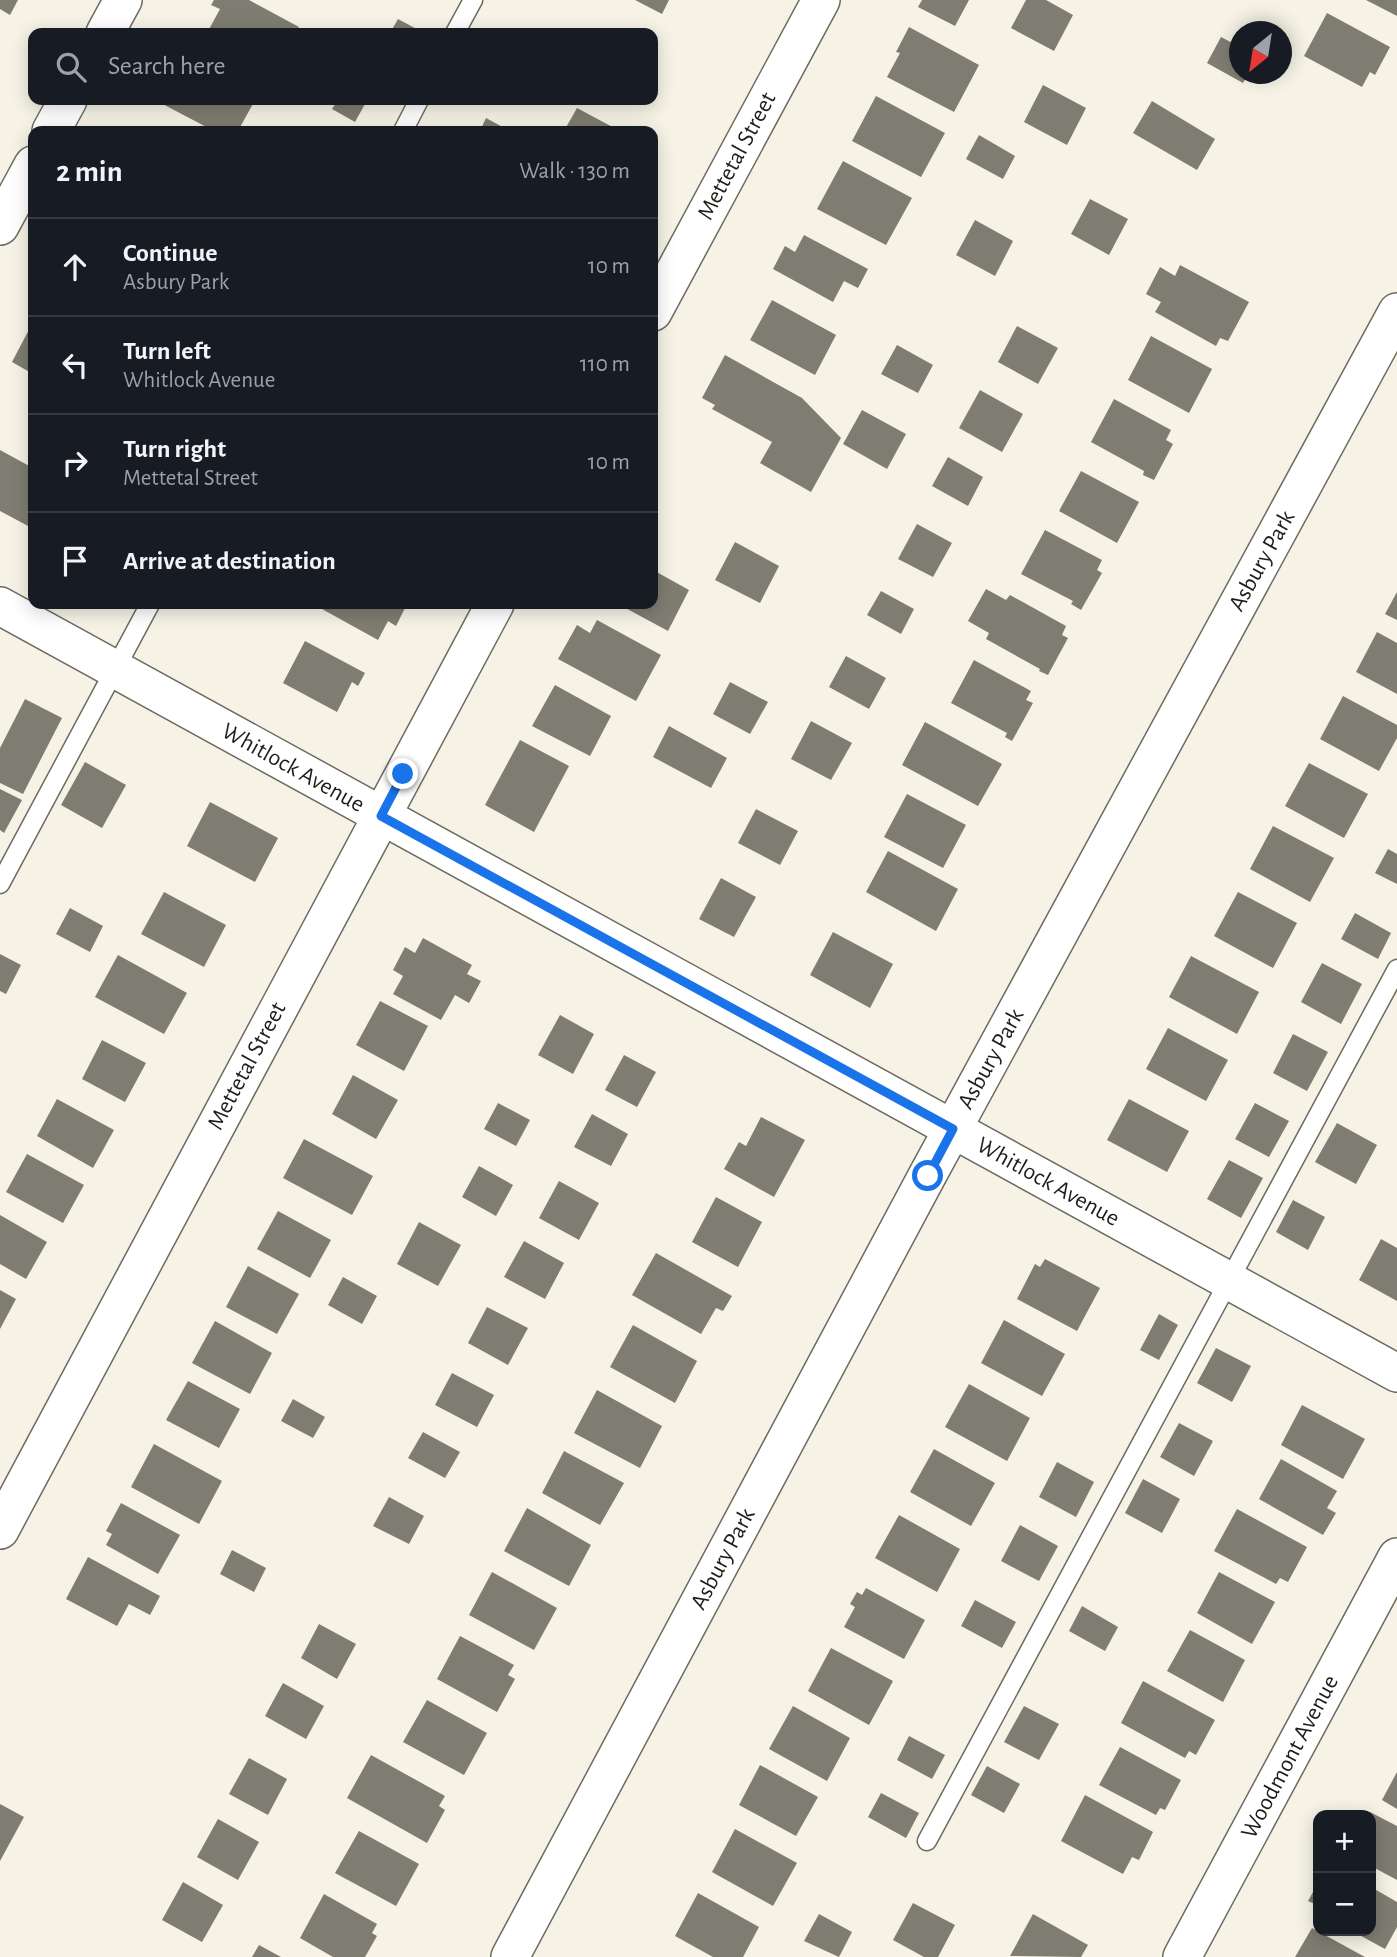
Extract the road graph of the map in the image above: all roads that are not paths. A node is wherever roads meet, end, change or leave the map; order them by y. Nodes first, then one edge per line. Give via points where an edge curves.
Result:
1 (122, 0) edge
2 (473, 0) edge
3 (821, 0) edge
4 (107, 28) edge
5 (458, 28) edge
6 (65, 105) edge
7 (416, 105) edge
8 (54, 126) edge
9 (405, 126) edge
10 (28, 173) edge
11 (0, 226) edge
12 (658, 303) edge
13 (1397, 312) edge
14 (0, 606) edge
15 (146, 609) edge
16 (492, 609) edge
17 (114, 669) junction
18 (381, 816) junction
19 (0, 884) edge
20 (1397, 970) edge
21 (953, 1129) junction
22 (1228, 1281) junction
23 (1397, 1373) edge
24 (0, 1530) edge
25 (1397, 1557) edge
26 (928, 1841) dead end
27 (510, 1957) edge
28 (1182, 1957) edge

1 - 4 street
2 - 5 lane
3 - 12 street, Mettetal Street
6 - 8 street
7 - 9 lane
10 - 11 street
13 - 21 street, Asbury Park
14 - 17 street, Whitlock Avenue
15 - 17 lane
16 - 18 street, Mettetal Street
17 - 18 street, Whitlock Avenue
17 - 19 lane
18 - 21 street, Whitlock Avenue
18 - 24 street, Mettetal Street
20 - 22 lane
21 - 22 street, Whitlock Avenue
21 - 27 street, Asbury Park
22 - 23 street, Whitlock Avenue
22 - 26 lane
25 - 28 street, Woodmont Avenue

